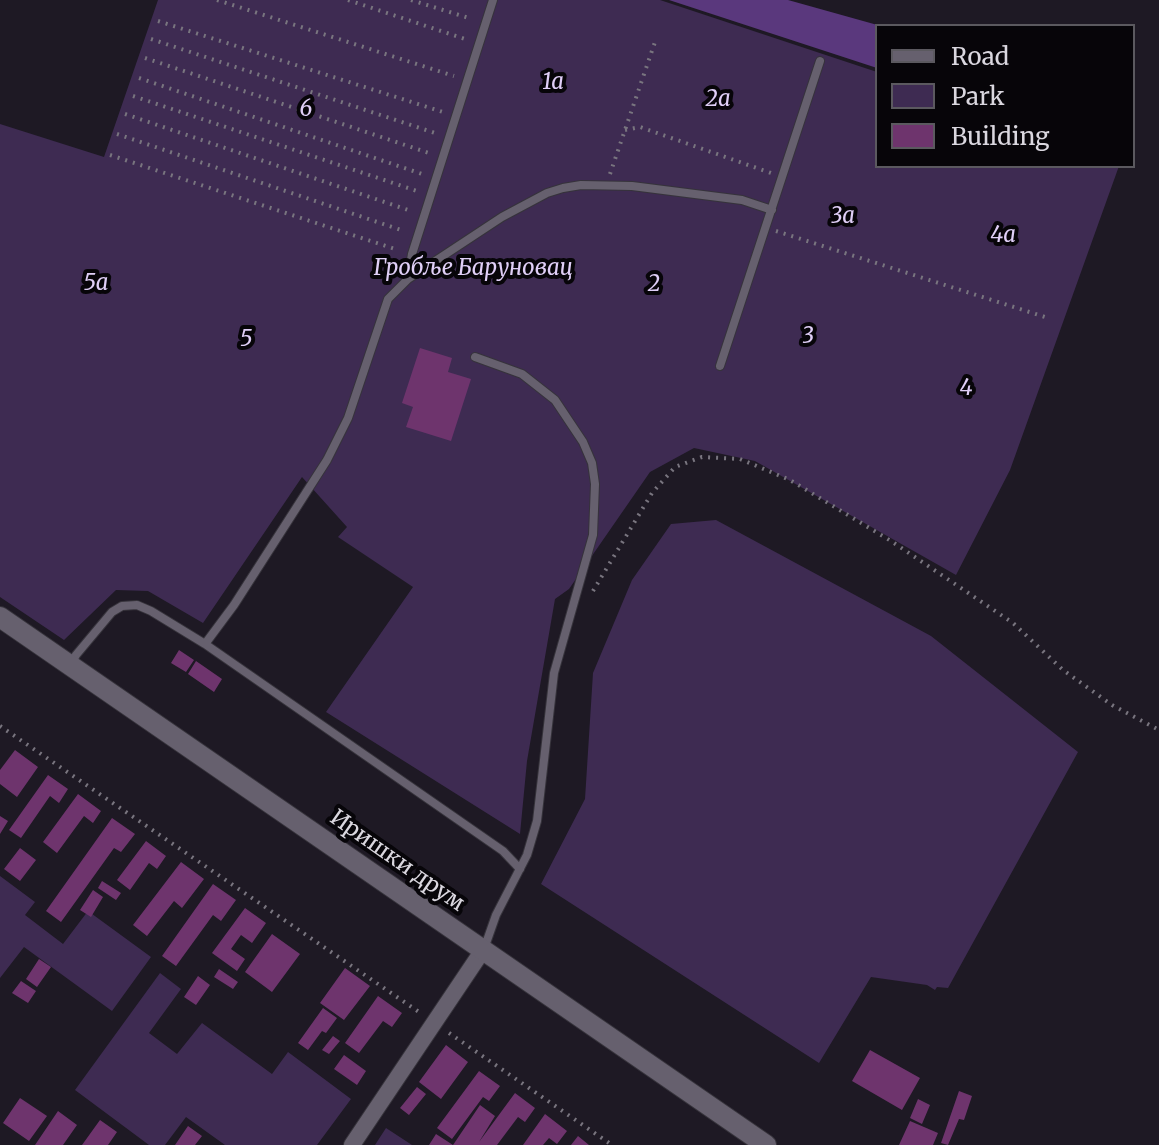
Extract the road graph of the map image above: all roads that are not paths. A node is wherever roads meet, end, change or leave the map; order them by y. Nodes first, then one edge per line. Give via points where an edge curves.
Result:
1 (493, 0) edge
2 (820, 61) dead end
3 (772, 210) junction
4 (408, 279) junction
5 (475, 357) dead end
6 (720, 366) dead end
7 (0, 617) edge
8 (205, 644) junction
9 (71, 664) junction
10 (520, 869) junction
11 (483, 950) junction
12 (352, 1145) edge
13 (766, 1145) edge

1 - 4 lane
2 - 3 lane
3 - 4 lane via 742,200 607,184 563,188 530,201
3 - 6 lane
4 - 8 lane via 388,299 348,418 327,460
5 - 10 lane via 522,374 555,400 592,463 595,484 593,535 554,673 537,821
7 - 9 street, Иришки друм
8 - 9 lane via 151,611 122,606 97,628
8 - 10 lane via 503,851
9 - 11 street, Иришки друм
10 - 11 lane
11 - 12 street
11 - 13 street, Иришки друм

